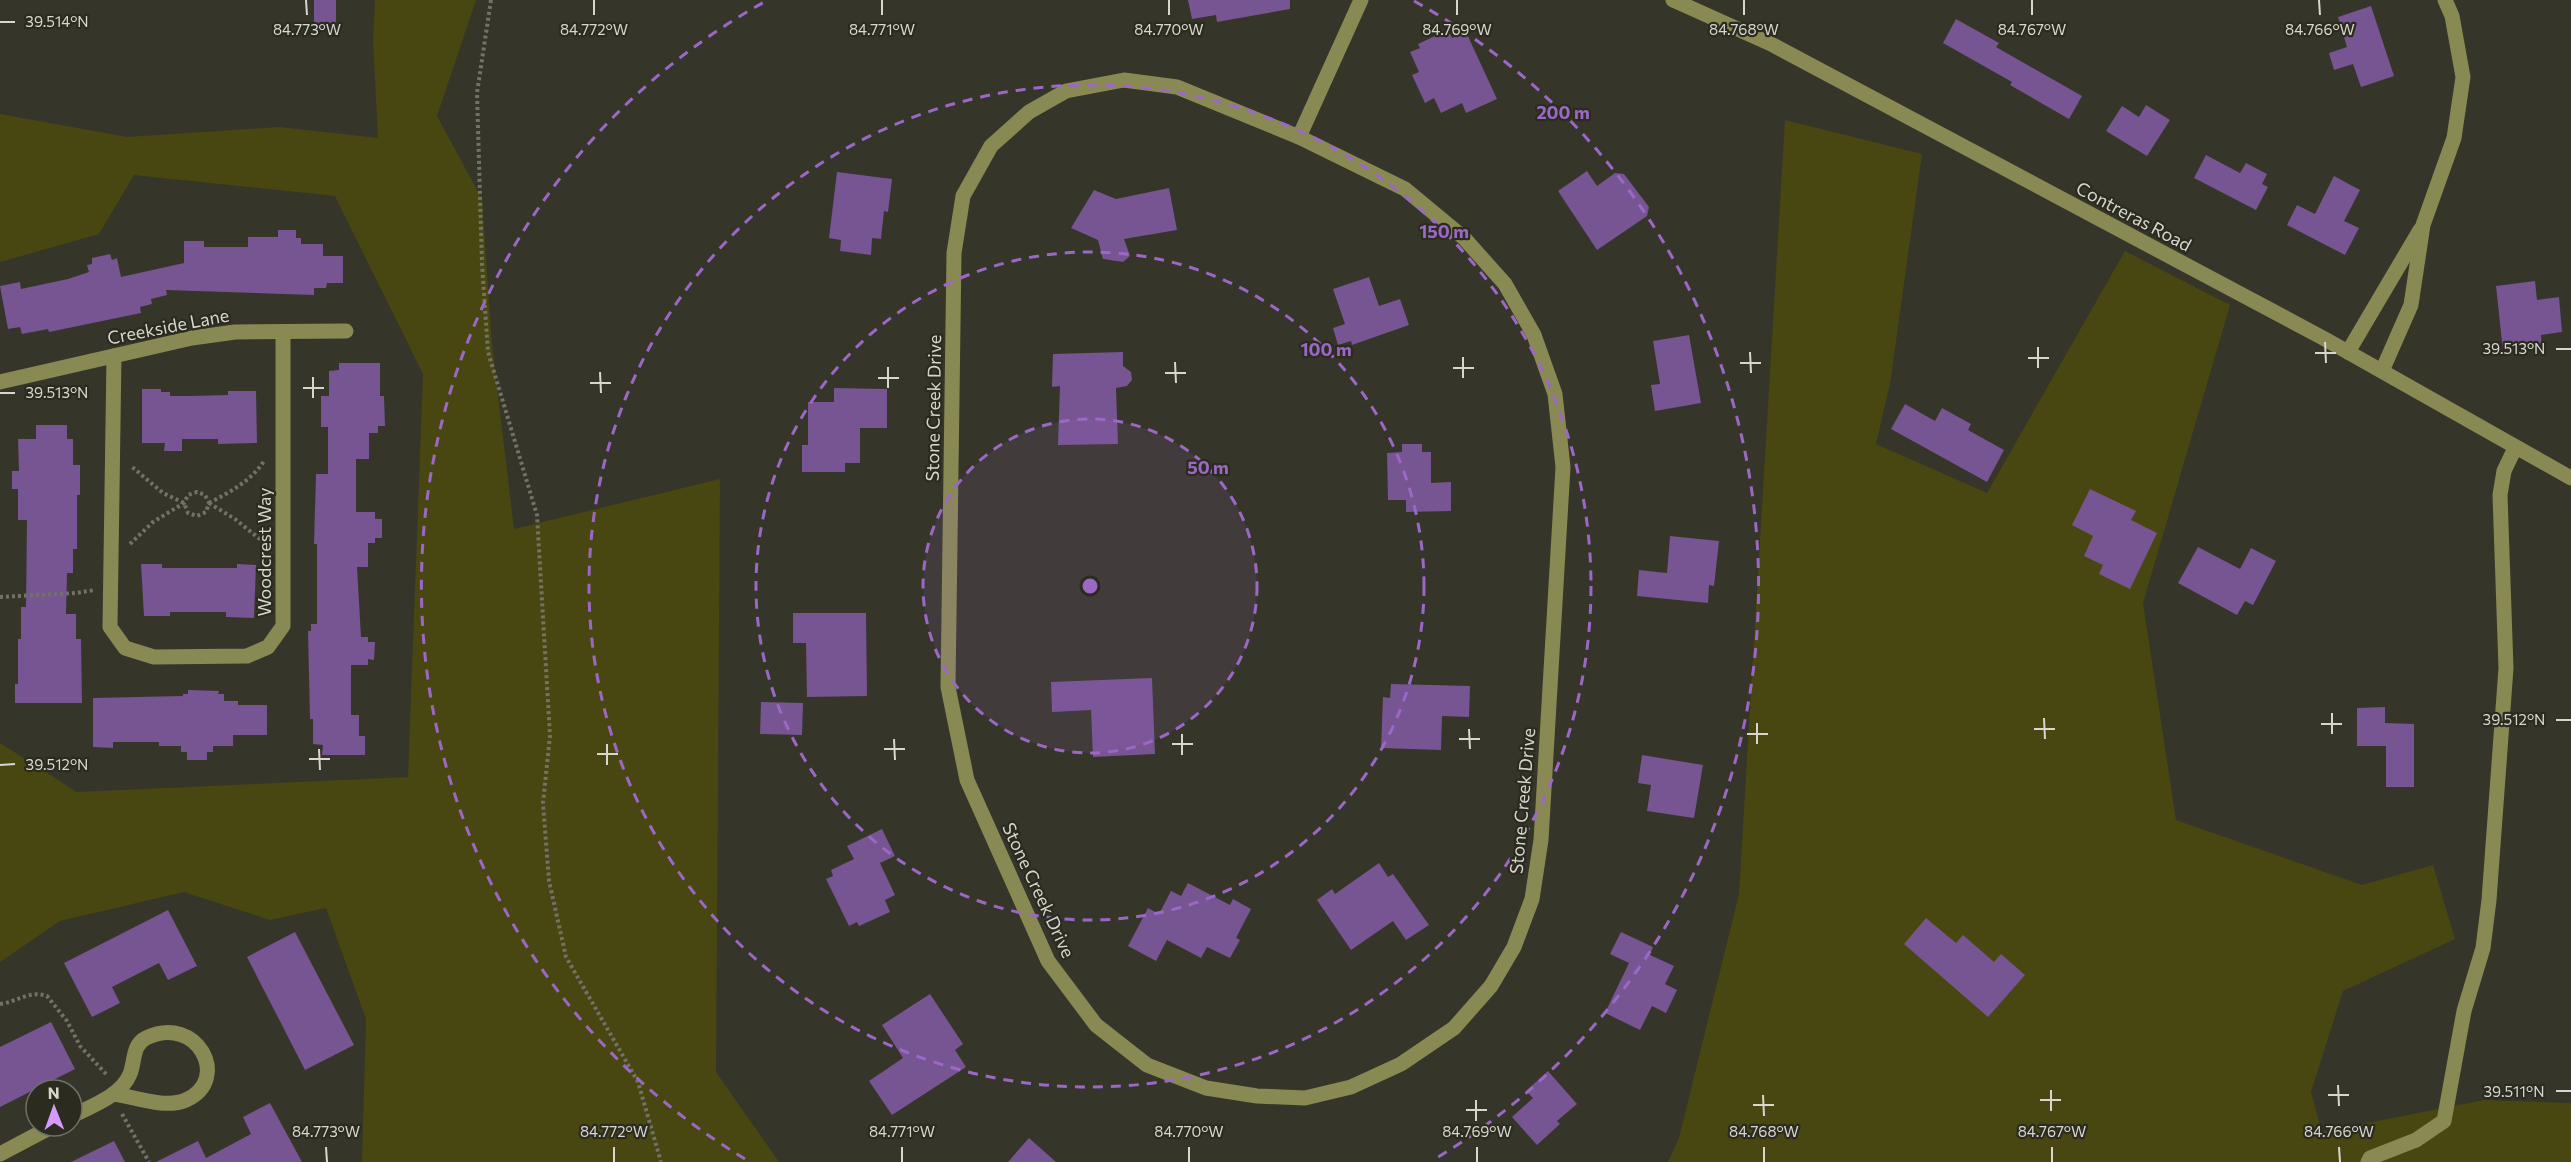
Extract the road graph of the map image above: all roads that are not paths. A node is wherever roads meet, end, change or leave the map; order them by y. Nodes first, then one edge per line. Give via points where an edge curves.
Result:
1 (1361, 0) edge
2 (1673, 0) edge
3 (2445, 0) edge
4 (1299, 137) junction
5 (2423, 225) junction
6 (346, 331) dead end
7 (283, 333) junction
8 (2349, 352) junction
9 (114, 356) junction
10 (2382, 372) junction
11 (0, 382) edge
12 (2515, 447) junction
13 (2571, 478) edge
14 (116, 1101) junction
15 (84, 1112) edge
16 (30, 1138) edge
17 (0, 1154) edge
18 (2368, 1162) edge

1 - 4 street
2 - 8 street, Contreras Road via 1771,44
3 - 5 street via 2452,16 2463,77 2454,138
4 - 4 street, Stone Creek Drive via 1177,87 1124,81 1066,91 1029,112 991,146 963,196 954,254 948,687 967,780 1048,961 1096,1025 1147,1065 1206,1088 1305,1098 1351,1088 1391,1069 1454,1028 1491,986 1514,947 1532,899 1542,840 1563,467 1555,394 1534,335 1505,284 1464,238 1405,189
5 - 8 street
5 - 10 street via 2411,305
6 - 7 street, Creekside Lane
7 - 9 street, Creekside Lane via 235,332
7 - 9 street, Woodcrest Way via 283,626 268,647 247,656 154,657 124,648 110,627
8 - 10 street, Contreras Road
9 - 11 street, Creekside Lane
10 - 12 street, Contreras Road
12 - 13 street, Contreras Road
12 - 18 street via 2504,471 2500,495 2506,668 2482,948 2462,1019 2444,1121 2416,1140
14 - 14 street via 186,1100 201,1089 207,1072 206,1056 198,1043 184,1034 163,1031 143,1039
14 - 15 street
16 - 17 street

